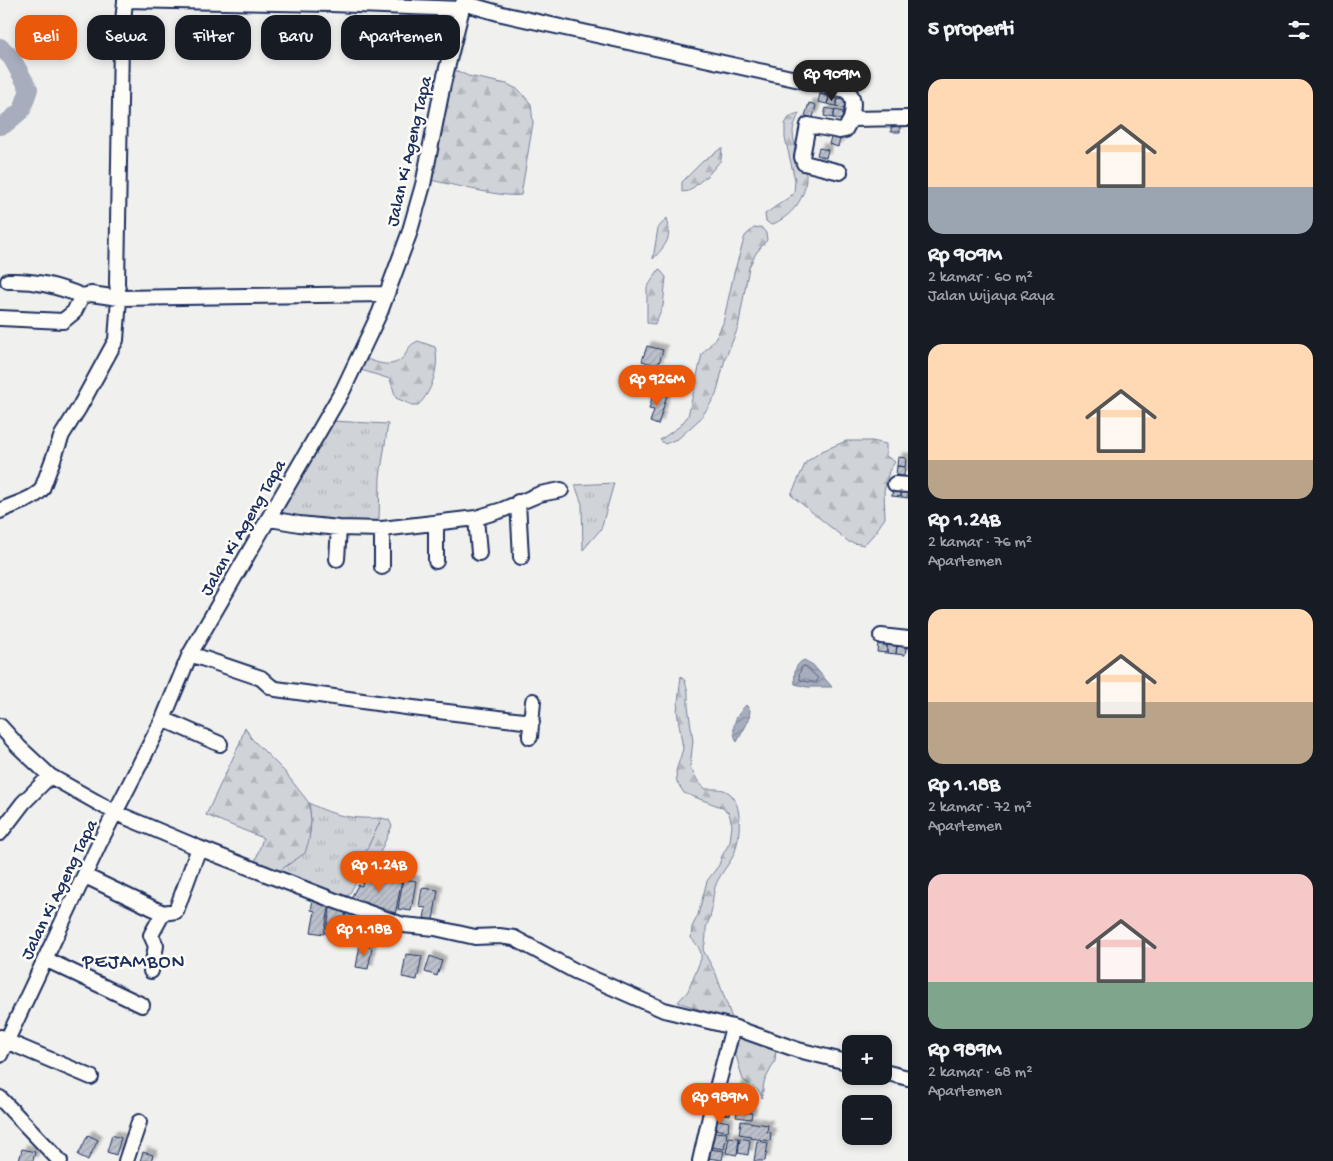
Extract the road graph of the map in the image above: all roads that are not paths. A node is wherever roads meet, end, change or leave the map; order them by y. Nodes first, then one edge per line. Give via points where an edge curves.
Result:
1 (125, 0) edge
2 (463, 4) edge
3 (908, 118) edge
4 (851, 119) junction
5 (840, 172) dead end
6 (8, 281) dead end
7 (386, 294) junction
8 (82, 296) junction
9 (119, 298) junction
10 (0, 318) edge
11 (561, 490) dead end
12 (518, 502) junction
13 (0, 511) edge
14 (476, 518) junction
15 (270, 519) junction
16 (436, 523) junction
17 (339, 528) junction
18 (382, 529) junction
19 (479, 553) dead end
20 (521, 557) dead end
21 (337, 559) dead end
22 (436, 561) dead end
23 (382, 567) dead end
24 (881, 636) dead end
25 (908, 639) edge
26 (190, 654) junction
27 (533, 701) dead end
28 (163, 719) junction
29 (532, 722) junction
30 (0, 726) edge
31 (530, 737) dead end
32 (220, 744) dead end
33 (50, 776) junction
34 (116, 813) junction
35 (0, 833) edge
36 (199, 848) junction
37 (85, 876) junction
38 (163, 913) junction
39 (45, 959) junction
40 (151, 971) dead end
41 (142, 1005) dead end
42 (733, 1027) junction
43 (3, 1039) edge
44 (0, 1055) edge
45 (842, 1061) edge
46 (892, 1074) edge
47 (91, 1077) dead end
48 (908, 1078) edge
49 (0, 1098) edge
50 (139, 1122) dead end
51 (60, 1161) edge
52 (126, 1161) edge
53 (700, 1161) edge

1 - 2 street
1 - 9 street via 121,42
2 - 4 street via 845,90 852,98
2 - 7 street, Jalan Ki Ageng Tapa via 423,185
3 - 4 street
4 - 5 street via 845,130 840,131 808,125 802,157 804,163
6 - 8 street via 42,283
7 - 9 street
7 - 15 street, Jalan Ki Ageng Tapa via 343,390
8 - 9 street
8 - 10 street via 74,312 63,321
9 - 13 street via 116,340 62,435 42,489 38,495
11 - 12 street
12 - 14 street
12 - 20 street
14 - 16 street
14 - 19 street
15 - 17 street
15 - 26 street, Jalan Ki Ageng Tapa
16 - 18 street
16 - 22 street
17 - 18 street
17 - 21 street
18 - 23 street
24 - 25 street
26 - 28 street, Jalan Ki Ageng Tapa
26 - 29 street via 261,678 276,689
27 - 29 street
28 - 32 street
28 - 34 street, Jalan Ki Ageng Tapa
29 - 31 street
30 - 33 street
33 - 34 street
33 - 35 street
34 - 36 street
34 - 37 street, Jalan Ki Ageng Tapa
36 - 38 street via 176,911
36 - 42 street via 404,924 475,937 514,938 575,971 664,1010
37 - 38 street
37 - 39 street, Jalan Ki Ageng Tapa
38 - 40 street via 152,935 156,946
39 - 41 street
39 - 43 street, Jalan Ki Ageng Tapa
42 - 45 street via 798,1050
42 - 53 street
43 - 44 street, Jalan Ki Ageng Tapa
43 - 47 street
46 - 48 street
49 - 51 street
50 - 52 street

